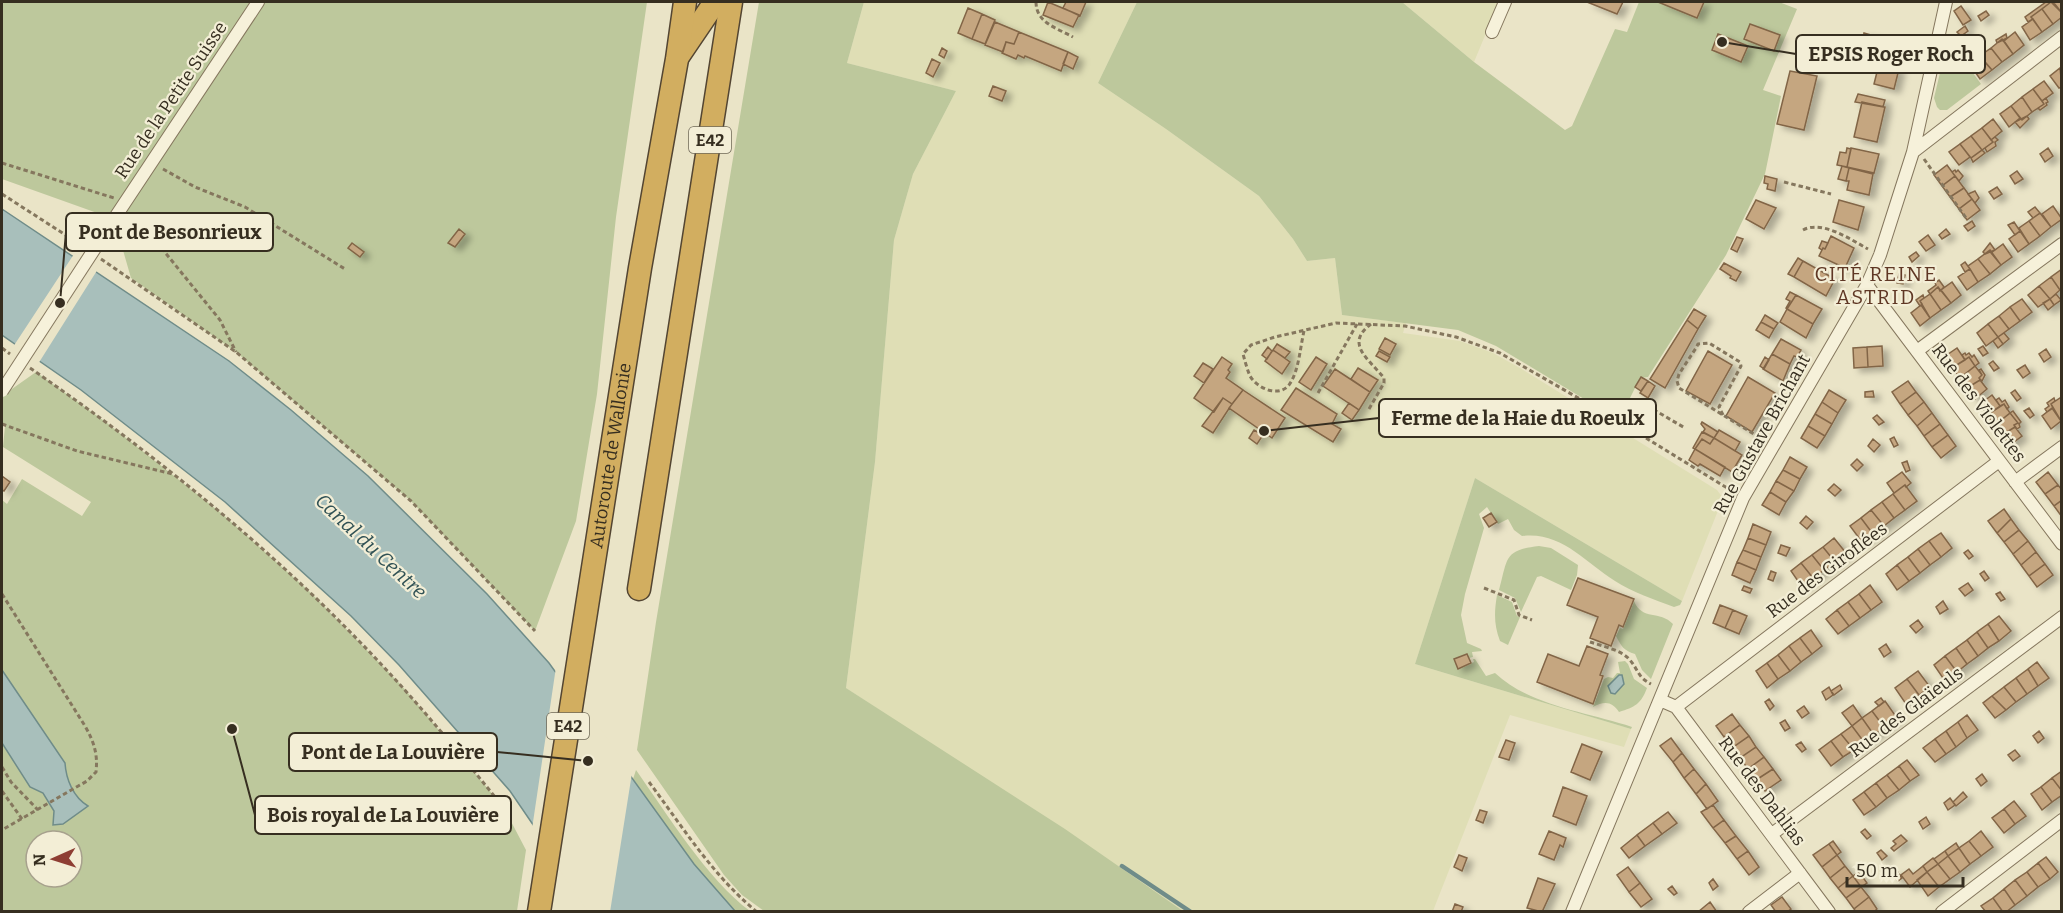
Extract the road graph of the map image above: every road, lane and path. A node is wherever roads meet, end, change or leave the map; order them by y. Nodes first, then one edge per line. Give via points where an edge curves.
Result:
1 (258, 2) edge
2 (685, 2) edge
3 (715, 2) edge
4 (731, 2) edge
5 (1036, 2) edge
6 (1505, 2) edge
7 (1946, 2) edge
8 (1492, 32) dead end
9 (1073, 37) dead end
10 (2061, 37) edge
11 (677, 58) junction
12 (1915, 151) junction
13 (152, 162) junction
14 (2, 163) edge
15 (1784, 182) dead end
16 (2, 194) edge
17 (1831, 194) dead end
18 (124, 202) junction
19 (1966, 219) dead end
20 (1803, 230) dead end
21 (2061, 244) edge
22 (81, 246) dead end
23 (1880, 255) junction
24 (101, 258) dead end
25 (345, 269) dead end
26 (1867, 285) junction
27 (1357, 324) junction
28 (1371, 324) junction
29 (1304, 331) junction
30 (2, 348) edge
31 (1917, 351) junction
32 (236, 352) junction
33 (10, 354) dead end
34 (28, 366) dead end
35 (2, 391) edge
36 (1318, 393) dead end
37 (1370, 409) dead end
38 (1723, 415) junction
39 (2, 424) edge
40 (1685, 428) dead end
41 (1631, 429) junction
42 (1773, 447) junction
43 (2061, 447) edge
44 (1999, 461) junction
45 (174, 475) junction
46 (2015, 482) junction
47 (1743, 498) junction
48 (2061, 544) edge
49 (1484, 588) dead end
50 (639, 589) dead end
51 (2, 594) edge
52 (2061, 617) edge
53 (1532, 620) dead end
54 (535, 631) dead end
55 (1590, 642) dead end
56 (1662, 695) junction
57 (1676, 707) junction
58 (2, 766) edge
59 (649, 782) dead end
60 (2, 791) edge
61 (504, 807) dead end
62 (38, 810) junction
63 (22, 819) junction
64 (2061, 820) edge
65 (2, 830) edge
66 (1772, 834) junction
67 (1800, 873) junction
68 (539, 912) edge
69 (757, 912) edge
70 (1572, 912) edge
71 (1749, 912) edge
72 (1829, 912) edge
73 (1942, 912) edge

1 - 13 street, Rue de la Petite Suisse
2 - 11 highway, Autoroute de Wallonie / E42
3 - 11 highway
4 - 50 highway, E42
5 - 9 path via 1044,21
6 - 8 street
7 - 12 street, Rue Gustave Brichant
10 - 12 street
11 - 68 highway, Autoroute de Wallonie / E42 via 596,540
12 - 19 path
12 - 23 street, Rue Gustave Brichant
13 - 18 street, Rue de la Petite Suisse
13 - 25 path via 195,188 245,207
14 - 18 path
15 - 17 path
16 - 22 path
18 - 32 path via 220,320
18 - 35 street, Rue de la Petite Suisse, bridge
20 - 23 path via 1823,228
21 - 31 street
23 - 26 street, Rue Gustave Brichant
24 - 32 path
26 - 31 street, Rue des Violettes
26 - 42 street, Rue Gustave Brichant
27 - 28 path
27 - 29 path via 1325,324
27 - 36 path
28 - 37 path via 1362,331 1358,343 1384,383
28 - 41 path via 1425,330 1500,353
29 - 29 path via 1294,376 1287,387 1274,392 1258,385 1250,376 1246,350 1275,337
30 - 33 path
31 - 44 street, Rue des Violettes
32 - 54 path via 411,501
34 - 45 path
38 - 38 path via 1679,388 1677,381 1695,348 1703,342 1741,366 1719,407
38 - 42 path
39 - 45 path via 77,451
40 - 41 path via 1642,406 1629,419
41 - 47 path
42 - 47 street, Rue Gustave Brichant
43 - 46 street
44 - 46 street, Rue des Violettes
44 - 57 street, Rue des Giroflées
45 - 61 path via 268,554 358,640
46 - 48 street, Rue des Violettes
47 - 56 street, Rue Gustave Brichant
49 - 53 path via 1514,600 1519,615
51 - 62 path via 95,744 96,772
52 - 66 street, Rue des Glaïeuls
55 - 56 path via 1629,659 1642,680
56 - 57 street, Rue des Dahlias
56 - 70 street, Rue Gustave Brichant
57 - 66 street, Rue des Dahlias
58 - 62 path via 11,782
59 - 69 path via 720,877
60 - 63 path
62 - 63 path
63 - 65 path
64 - 73 street
66 - 67 street, Rue des Dahlias
67 - 71 street
67 - 72 street, Rue des Dahlias

